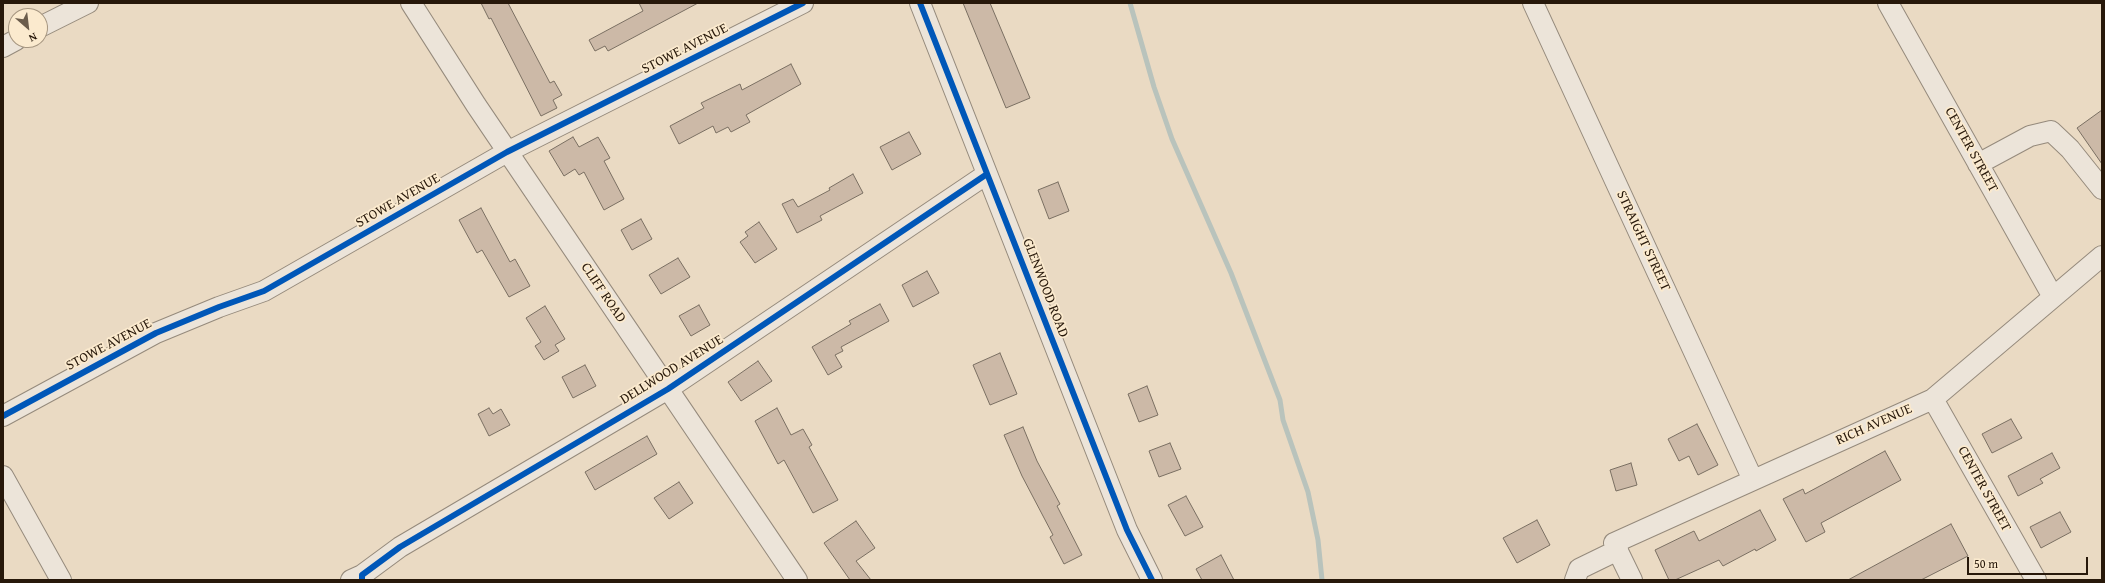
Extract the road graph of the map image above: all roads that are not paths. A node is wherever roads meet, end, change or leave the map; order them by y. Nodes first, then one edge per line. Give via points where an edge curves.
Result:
1 (88, 3) edge
2 (412, 3) edge
3 (803, 3) edge
4 (920, 3) edge
5 (1533, 3) edge
6 (1888, 3) edge
7 (48, 23) edge
8 (508, 152) junction
9 (1978, 164) junction
10 (987, 174) junction
11 (2102, 189) edge
12 (2102, 256) edge
13 (2053, 297) junction
14 (668, 389) junction
15 (1933, 399) junction
16 (3, 416) edge
17 (3, 476) edge
18 (1754, 480) junction
19 (1616, 546) junction
20 (1577, 575) edge
21 (358, 578) edge
22 (2034, 579) edge
23 (61, 580) edge
24 (797, 580) edge
25 (1152, 580) edge
26 (1558, 580) edge
27 (1632, 580) edge

1 - 7 street
2 - 8 street, CLIFF ROAD
3 - 8 street, STOWE AVENUE
4 - 10 street, GLENWOOD ROAD
5 - 18 street, STRAIGHT STREET
6 - 9 street, CENTER STREET
8 - 14 street, CLIFF ROAD
8 - 16 street, STOWE AVENUE via 264,291 156,333
9 - 11 street via 2030,136 2051,131 2070,149
9 - 13 street, CENTER STREET
10 - 14 street, DELLWOOD AVENUE
10 - 25 street, GLENWOOD ROAD via 1127,530
12 - 13 street, RICH AVENUE
13 - 15 street, RICH AVENUE
14 - 21 street, DELLWOOD AVENUE via 400,547
14 - 24 street, CLIFF ROAD
15 - 18 street, RICH AVENUE
15 - 22 street, CENTER STREET
17 - 23 street
18 - 19 street, RICH AVENUE
19 - 20 street, RICH AVENUE
19 - 27 street
20 - 26 street, RICH AVENUE

